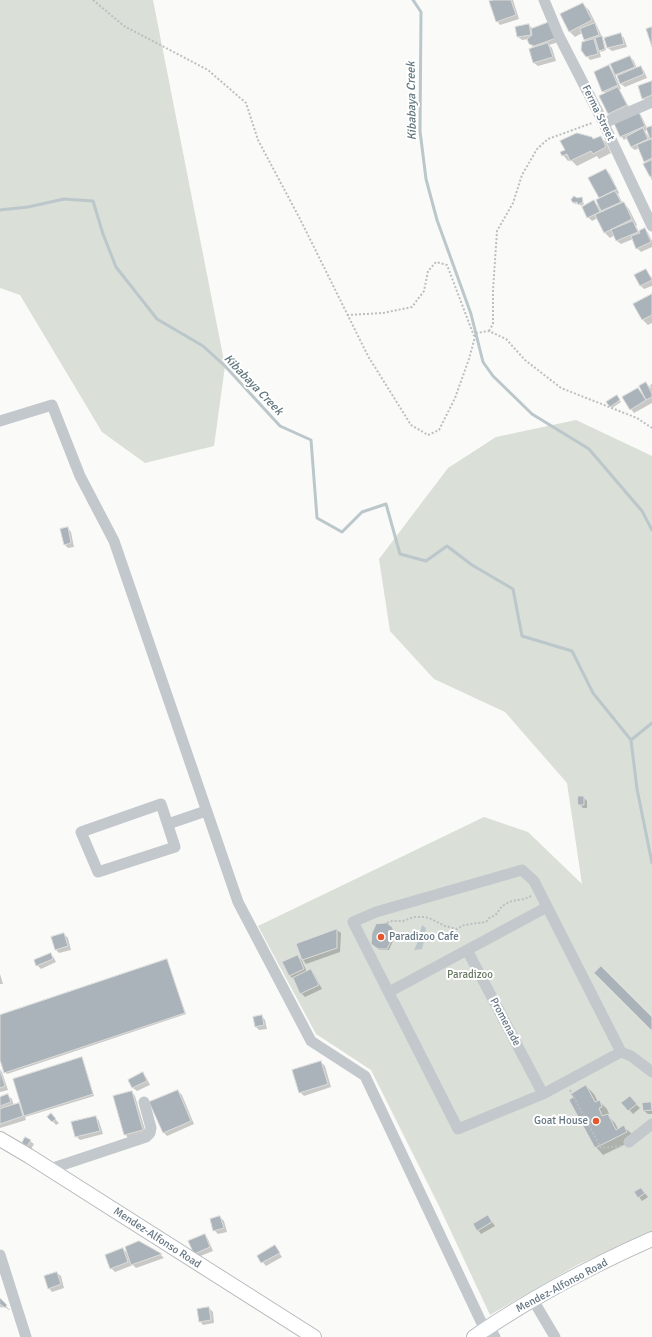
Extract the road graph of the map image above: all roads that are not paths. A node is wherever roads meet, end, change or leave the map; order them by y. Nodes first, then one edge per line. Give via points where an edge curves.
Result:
1 (544, 0) edge
2 (652, 102) edge
3 (603, 121) junction
4 (652, 226) edge
5 (0, 422) edge
6 (206, 811) junction
7 (168, 824) junction
8 (547, 907) junction
9 (466, 950) junction
10 (388, 992) junction
11 (621, 1052) junction
12 (652, 1072) edge
13 (543, 1094) junction
14 (144, 1102) dead end
15 (652, 1124) edge
16 (0, 1139) edge
17 (629, 1142) road end
18 (50, 1169) junction
19 (652, 1239) edge
20 (0, 1255) edge
21 (533, 1300) junction
22 (486, 1333) edge
23 (26, 1337) edge
24 (314, 1337) edge
25 (555, 1337) edge

1 - 3 street, Ferma Street via 559,36
2 - 3 street
3 - 4 street, Ferma Street
5 - 6 street via 52,405 80,476 114,541
6 - 7 street
6 - 22 street via 238,902 311,1041 365,1076
7 - 7 street via 161,804 81,832 98,872 175,847
8 - 9 street
8 - 10 street via 534,882 522,870 376,912 353,922
8 - 11 street
9 - 10 street
9 - 13 street, Promenade
10 - 13 street via 458,1129
11 - 12 street via 631,1056
11 - 13 street
14 - 18 street via 151,1128 146,1137
15 - 17 street
16 - 18 main road, Mendez-Alfonso Road
18 - 24 main road, Mendez-Alfonso Road
19 - 21 main road, Mendez-Alfonso Road
20 - 23 street
21 - 22 main road, Mendez-Alfonso Road
21 - 25 street

